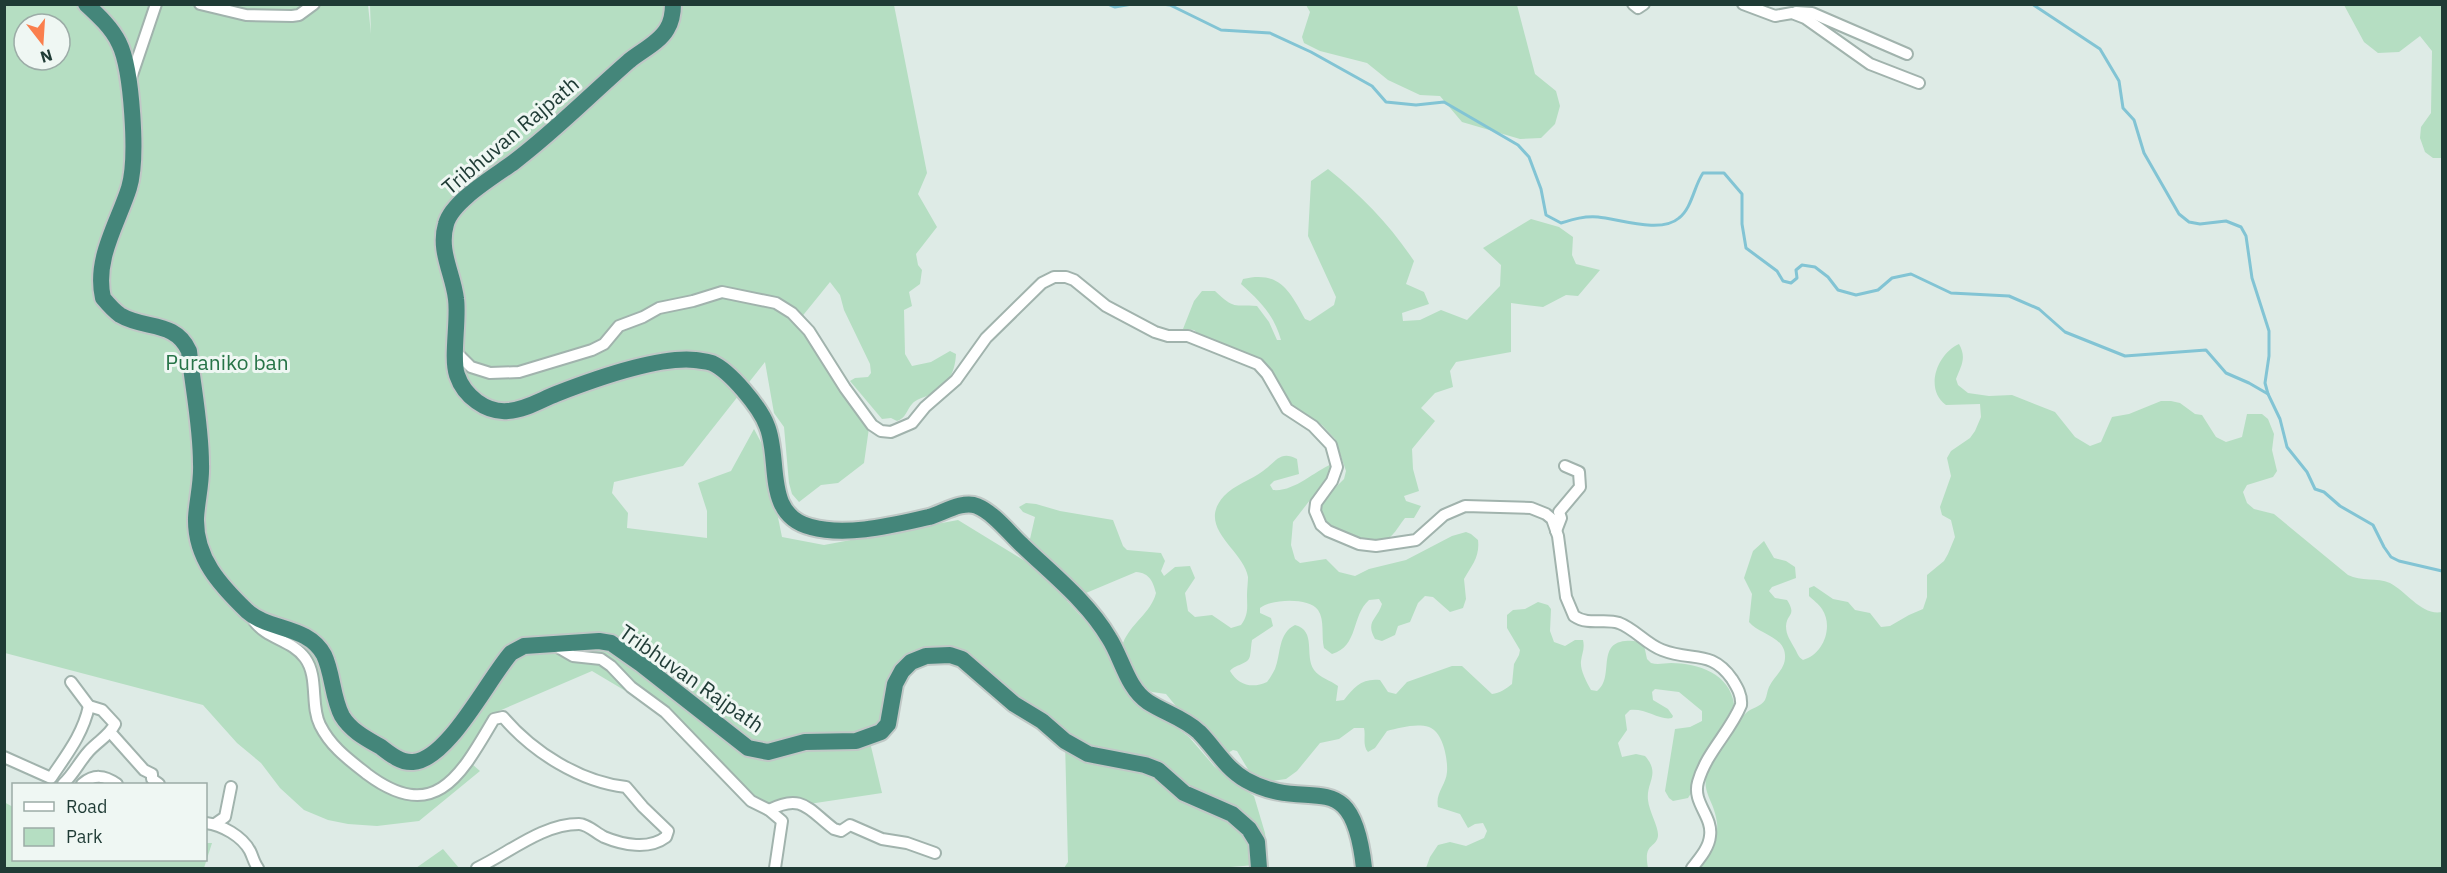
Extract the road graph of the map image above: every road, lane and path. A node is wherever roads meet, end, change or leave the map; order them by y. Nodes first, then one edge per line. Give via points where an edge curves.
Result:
1 (86, 4) edge
2 (156, 4) edge
3 (200, 4) edge
4 (314, 4) edge
5 (673, 4) edge
6 (1633, 4) edge
7 (1644, 4) edge
8 (1743, 4) edge
9 (1792, 13) junction
10 (1907, 54) dead end
11 (1918, 83) dead end
12 (128, 84) junction
13 (456, 352) junction
14 (1565, 466) dead end
15 (1556, 531) junction
16 (249, 613) junction
17 (548, 642) junction
18 (71, 682) dead end
19 (89, 706) junction
20 (111, 733) junction
21 (4, 757) edge
22 (64, 783) edge
23 (83, 783) edge
24 (115, 783) edge
25 (158, 783) edge
26 (231, 786) dead end
27 (769, 810) junction
28 (210, 824) edge
29 (935, 854) dead end
30 (258, 868) edge
31 (477, 868) edge
32 (775, 868) edge
33 (1259, 868) edge
34 (1364, 868) edge
35 (1692, 868) edge

1 - 12 highway, Tribhuvan Rajpath via 119,42
2 - 12 street
3 - 4 street via 246,15 292,16
5 - 13 highway, Tribhuvan Rajpath via 666,32 446,220 444,250 456,298
6 - 7 street via 1638,8
8 - 9 street via 1775,16
9 - 10 street via 1812,12
9 - 11 street via 1824,30 1870,64
12 - 16 highway, Tribhuvan Rajpath via 134,159 129,189 101,268 103,298 121,316 172,331 183,339 189,351 201,465 196,520 200,547 215,577
13 - 15 street via 471,367 490,373 519,372 592,350 604,344 619,326 659,308 722,292 776,303 792,313 809,331 872,425 891,432 912,423 956,380 986,338 1042,284 1054,277 1066,277 1106,306 1155,332 1188,336 1258,364 1287,409 1313,426 1331,445 1337,468 1315,511 1328,531 1371,546 1412,541 1444,515 1476,505 1532,508 1549,516
13 - 34 highway, Tribhuvan Rajpath via 455,372 466,392 493,410 508,411 668,359 712,363 742,389 767,424 779,498 794,519 807,527 860,529 974,505 1003,526 1098,620 1139,696 1185,721 1201,734 1222,762 1247,780 1277,792 1330,797 1349,811 1360,837
14 - 15 street via 1580,472 1580,487 1558,512 1561,518
15 - 35 street via 1566,597 1574,616 1587,622 1621,624 1662,650 1715,662 1723,667 1741,695 1740,708 1697,784 1697,797 1711,833
16 - 17 highway, Tribhuvan Rajpath via 309,639 324,655 344,719 355,732 399,759 411,762 434,755 449,740 510,653
16 - 31 street via 265,632 293,646 306,659 312,672 319,723 338,752 386,788 407,796 434,791 457,777 494,718 503,717 518,735 559,764 604,784 626,787 669,831 666,837 650,845 631,844 604,837 581,824 550,830
17 - 27 street via 573,656 601,659 611,666 631,687 665,712 751,801
17 - 33 highway, Tribhuvan Rajpath via 611,643 748,748 768,752 805,742 856,741 880,732 888,724 895,684 902,671 926,656 950,655 962,659 1014,704 1072,745 1088,754 1145,765 1184,794 1232,814 1257,842
18 - 19 street
19 - 20 street via 102,710 116,724
19 - 21 street via 78,737 51,778
20 - 22 street via 90,750
20 - 25 street
23 - 24 street via 102,776
26 - 28 street via 225,817
27 - 29 street via 798,802 834,829 860,827
27 - 32 street via 782,821
28 - 30 street via 238,837

